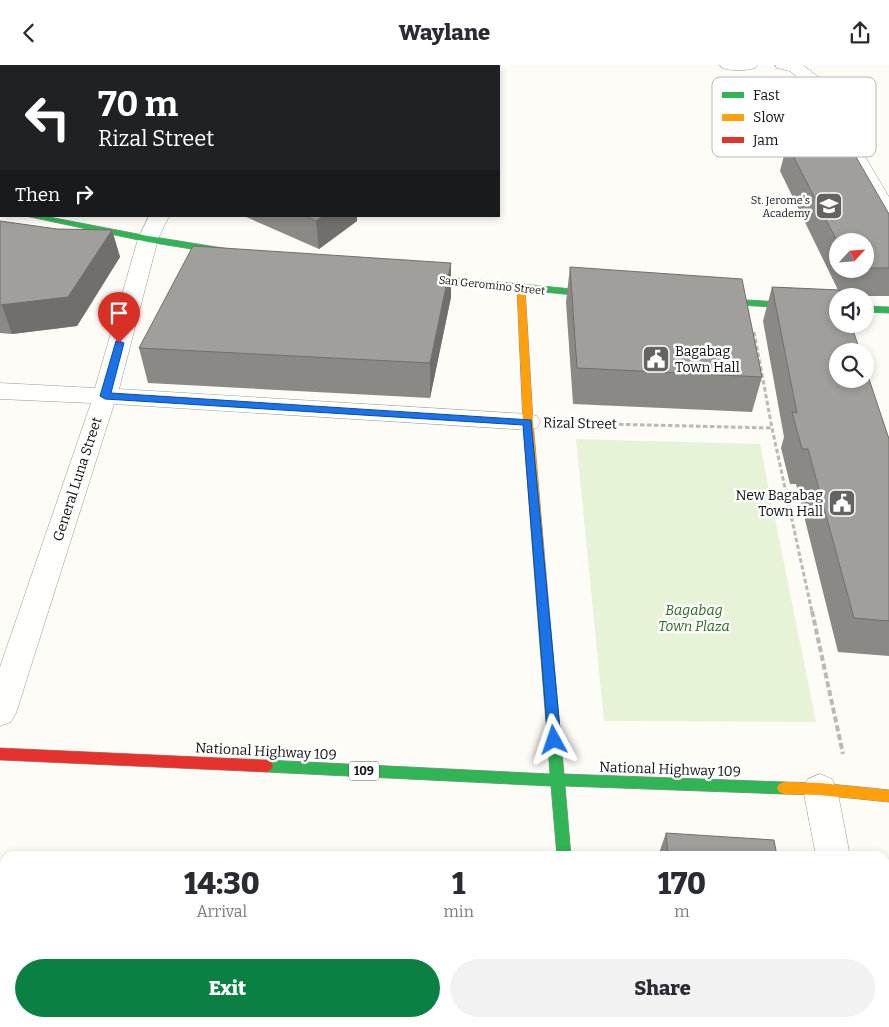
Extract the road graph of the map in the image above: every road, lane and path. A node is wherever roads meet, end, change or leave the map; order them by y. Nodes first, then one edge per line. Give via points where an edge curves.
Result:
1 (728, 65) edge
2 (737, 65) edge
3 (750, 65) edge
4 (783, 65) edge
5 (807, 77) edge
6 (856, 157) edge
7 (889, 214) edge
8 (35, 217) edge
9 (159, 217) edge
10 (148, 239) junction
11 (243, 255) edge
12 (399, 275) edge
13 (521, 288) junction
14 (614, 296) edge
15 (697, 301) edge
16 (749, 304) junction
17 (829, 308) edge
18 (874, 309) edge
19 (889, 310) edge
20 (0, 391) edge
21 (105, 396) junction
22 (528, 422) junction
23 (772, 428) junction
24 (0, 713) edge
25 (0, 754) edge
26 (558, 780) junction
27 (820, 789) junction
28 (852, 794) junction
29 (889, 796) edge
30 (564, 851) edge
31 (832, 851) edge

1 - 2 street
2 - 3 street
4 - 5 street via 795,67
6 - 7 street
8 - 10 street
9 - 10 street, General Luna Street
10 - 11 street
10 - 21 street, General Luna Street
12 - 13 street, San Geromino Street
13 - 14 street, San Geromino Street
13 - 22 street
15 - 16 street
16 - 17 street
16 - 23 path
18 - 19 street
20 - 21 street, Rizal Street
21 - 22 street, Rizal Street
21 - 24 street, General Luna Street
22 - 23 path, Rizal Street
22 - 26 street
23 - 28 path
25 - 26 street, National Highway 109 / 109
26 - 27 street, National Highway 109 / 109
26 - 30 street
27 - 28 street, National Highway 109 / 109
27 - 31 street
28 - 29 street, National Highway 109 / 109

